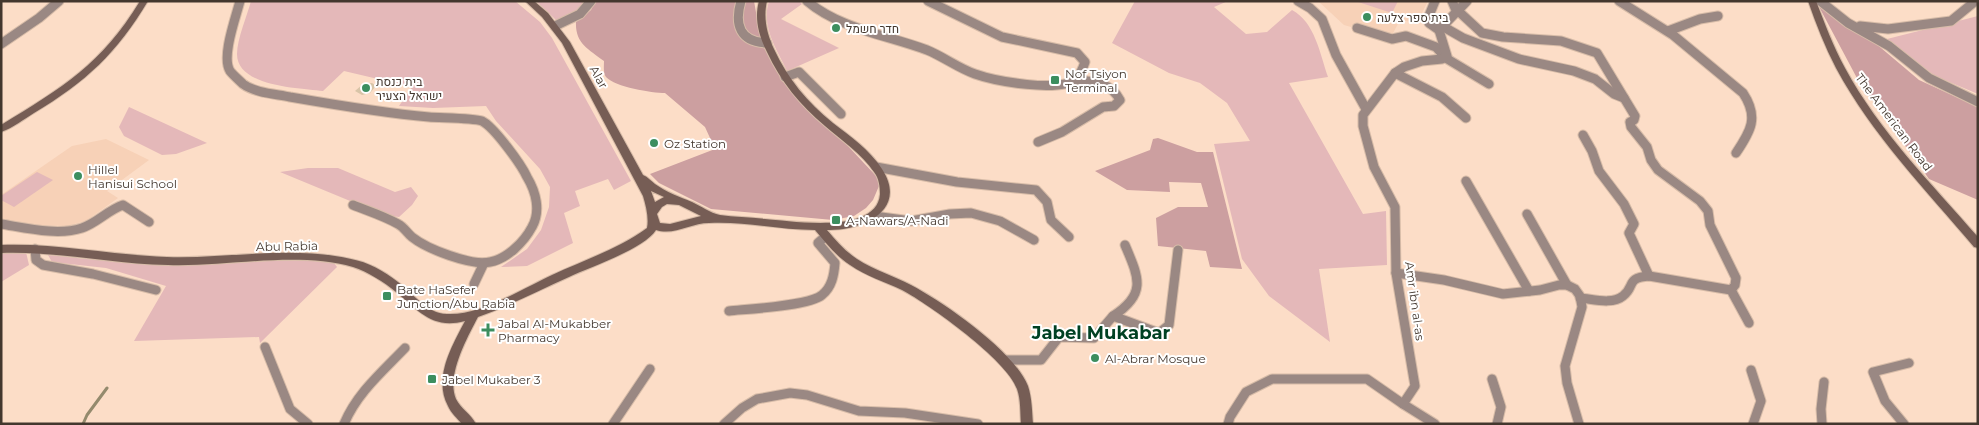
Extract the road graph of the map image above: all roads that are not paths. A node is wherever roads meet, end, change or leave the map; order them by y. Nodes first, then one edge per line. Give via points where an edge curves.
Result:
1 (58, 1) edge
2 (144, 1) edge
3 (240, 1) edge
4 (529, 1) edge
5 (591, 1) edge
6 (740, 1) edge
7 (764, 1) edge
8 (807, 1) edge
9 (928, 1) edge
10 (1298, 1) edge
11 (1435, 1) edge
12 (1452, 1) edge
13 (1467, 1) edge
14 (1620, 1) edge
15 (1812, 1) edge
16 (1820, 1) edge
17 (1974, 3) dead end
18 (1458, 10) junction
19 (1718, 16) dead end
20 (1848, 23) junction
21 (554, 26) junction
22 (1357, 28) dead end
23 (1440, 28) junction
24 (1668, 31) junction
25 (767, 43) junction
26 (1, 44) edge
27 (1445, 57) junction
28 (1396, 73) junction
29 (784, 77) junction
30 (1076, 80) junction
31 (1489, 84) dead end
32 (1624, 98) junction
33 (1978, 102) edge
34 (1366, 109) junction
35 (841, 114) dead end
36 (1466, 118) dead end
37 (1, 129) edge
38 (1583, 135) dead end
39 (1038, 142) dead end
40 (1736, 153) dead end
41 (876, 167) junction
42 (637, 173) junction
43 (1466, 181) dead end
44 (675, 200) junction
45 (353, 204) dead end
46 (689, 206) junction
47 (1527, 214) dead end
48 (874, 216) junction
49 (652, 218) junction
50 (720, 219) junction
51 (149, 222) dead end
52 (1, 224) edge
53 (682, 224) junction
54 (818, 226) junction
55 (671, 228) junction
56 (826, 236) junction
57 (1069, 237) dead end
58 (1034, 240) dead end
59 (630, 244) junction
60 (1978, 244) edge
61 (1125, 245) dead end
62 (1, 249) edge
63 (35, 249) junction
64 (1178, 250) dead end
65 (484, 263) junction
66 (1396, 273) junction
67 (1649, 276) junction
68 (474, 284) dead end
69 (1567, 285) junction
70 (156, 290) dead end
71 (1731, 290) junction
72 (1529, 291) junction
73 (1580, 298) junction
74 (729, 311) dead end
75 (474, 314) junction
76 (1113, 316) junction
77 (1749, 322) dead end
78 (265, 347) dead end
79 (406, 348) dead end
80 (1003, 360) junction
81 (1909, 363) dead end
82 (650, 369) dead end
83 (1751, 370) dead end
84 (1492, 379) dead end
85 (1824, 382) dead end
86 (1403, 404) junction
87 (308, 424) edge
88 (344, 424) edge
89 (470, 424) edge
90 (613, 424) edge
91 (724, 424) edge
92 (978, 424) edge
93 (1027, 424) edge
94 (1228, 424) edge
95 (1435, 424) edge
96 (1497, 424) edge
97 (1579, 424) edge
98 (1753, 424) edge
99 (1822, 424) edge
100 (1904, 424) edge

1 - 26 street
2 - 37 street via 113,46 96,64
3 - 65 street via 226,56 229,70 239,81 265,92 323,103 481,121 518,160 536,192 536,217 520,244 502,259
4 - 21 street, Alar
5 - 21 street via 580,14
6 - 25 street via 736,12 738,24 747,38 757,44
7 - 25 street via 761,20
8 - 30 street via 833,17 932,52 981,77 1052,86
9 - 30 street via 1002,37 1077,53 1085,62
10 - 34 street via 1322,19 1336,54
11 - 23 street via 1428,18 1429,23
12 - 18 street
13 - 18 street
14 - 24 street
15 - 60 street, The American Road via 1832,54 1866,108 1902,156
16 - 20 street
17 - 20 street via 1959,18 1942,22 1888,29
18 - 23 street
18 - 32 street via 1482,33 1561,41 1597,53
19 - 24 street
20 - 33 street via 1889,46 1930,78
21 - 42 street, Alar via 566,42
22 - 27 street via 1392,39 1406,36 1431,44
23 - 27 street via 1439,36 1446,48
23 - 32 street via 1519,59 1574,71
24 - 40 street via 1745,93 1752,111 1752,124 1749,135
25 - 29 street
27 - 28 street via 1412,64
27 - 31 street
28 - 34 street
28 - 36 street via 1439,94
29 - 35 street via 799,72
29 - 41 street via 802,101
30 - 39 street via 1110,86 1120,100 1114,106 1104,107
32 - 71 street via 1635,116 1630,122 1631,127 1647,147 1658,170 1700,201 1708,211 1710,226 1736,278 1736,286
34 - 66 street, Amr ibn al-as via 1363,126 1374,167 1394,207
38 - 67 street via 1599,171 1624,204 1634,224 1629,233
41 - 48 street via 885,195
41 - 57 street via 957,182 1036,190 1047,202 1051,220
42 - 44 street, Alar via 652,187
42 - 49 street, Alar via 647,193
43 - 72 street
44 - 46 street
44 - 49 street via 658,205
45 - 65 street via 404,227 411,236 465,261
46 - 50 street
46 - 53 street via 689,217
47 - 69 street
48 - 54 street via 847,226
48 - 58 street via 916,221 964,212 1011,226
49 - 55 street via 660,228
49 - 59 street, Abu Rabia via 651,230
50 - 53 street
50 - 54 street
51 - 52 street via 123,205 114,207 82,229
53 - 55 street
54 - 56 street
55 - 59 street, Abu Rabia
56 - 74 street via 818,243 835,263 833,282 820,297
56 - 80 street via 844,256 909,289
59 - 75 street, Abu Rabia
61 - 76 street via 1137,288 1133,301
62 - 63 street, Abu Rabia
63 - 70 street via 36,260 43,265
63 - 75 street, Abu Rabia via 185,262 324,258 367,269 395,285 433,316 448,319
64 - 76 street via 1169,325 1159,333
65 - 68 street
66 - 72 street via 1503,294
66 - 86 street, Amr ibn al-as via 1415,386
67 - 71 street
67 - 73 street via 1631,282 1629,293 1622,299
69 - 72 street
69 - 73 street via 1575,289
71 - 77 street
73 - 97 street via 1582,307 1565,366
75 - 89 street via 458,344 449,392 451,402
76 - 80 street via 1094,338 1059,337 1041,360
78 - 87 street via 290,409
79 - 88 street via 356,400
80 - 93 street via 1023,388
81 - 100 street via 1873,372 1885,401
82 - 90 street
83 - 98 street via 1761,401
84 - 96 street via 1501,408
85 - 99 street
86 - 94 street via 1367,379 1272,379 1246,392
86 - 95 street
91 - 92 street via 757,399 790,393 859,411 905,413

